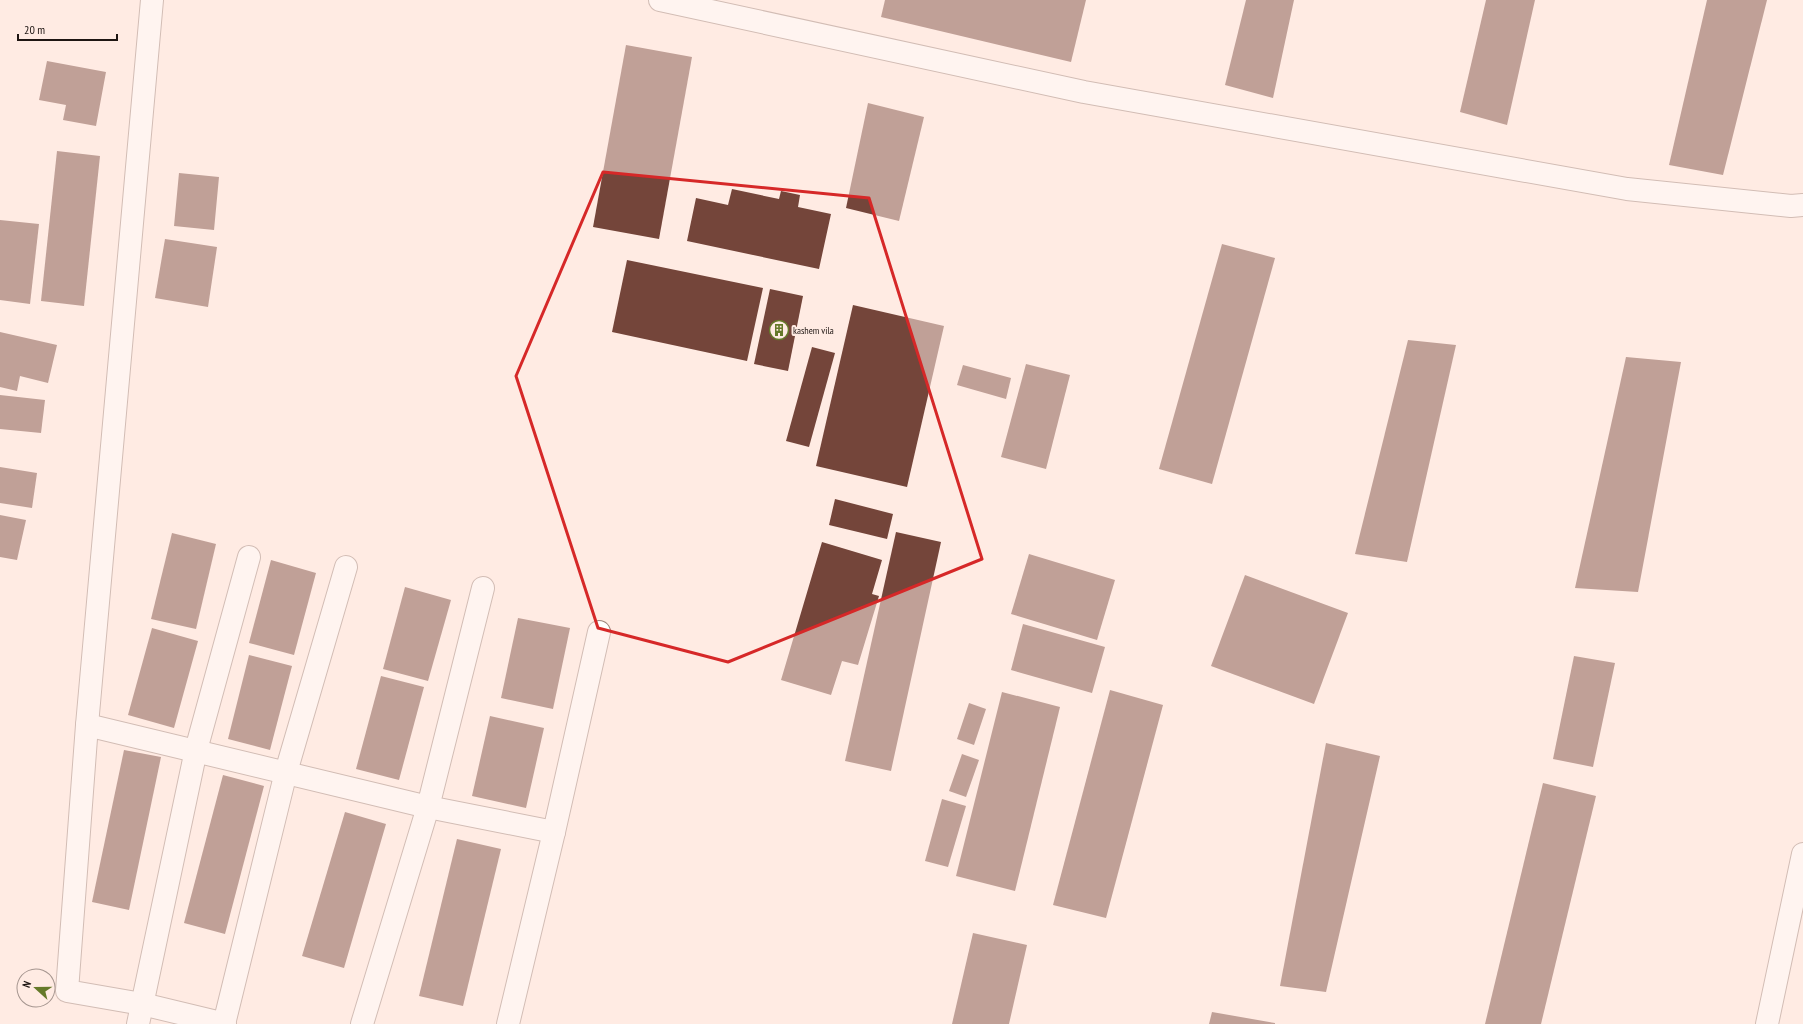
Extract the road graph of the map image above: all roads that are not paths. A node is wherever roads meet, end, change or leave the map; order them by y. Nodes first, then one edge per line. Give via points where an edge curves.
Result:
1 (152, 0) edge
2 (660, 0) edge
3 (1803, 205) edge
4 (249, 558) dead end
5 (346, 567) dead end
6 (483, 588) dead end
7 (599, 632) dead end
8 (87, 725) junction
9 (196, 750) junction
10 (286, 772) junction
11 (428, 807) junction
12 (554, 832) junction
13 (1803, 854) edge
14 (140, 1014) edge
15 (224, 1024) edge
16 (362, 1024) edge
17 (508, 1024) edge
18 (1767, 1024) edge

1 - 8 street
2 - 3 street via 1132,101 1627,189 1791,206
4 - 9 street
5 - 10 street
6 - 11 street
7 - 12 street
8 - 9 street
8 - 14 street via 67,991
9 - 10 street
9 - 14 street
10 - 11 street
10 - 15 street
11 - 12 street
11 - 16 street
12 - 17 street
13 - 18 street
14 - 15 street

